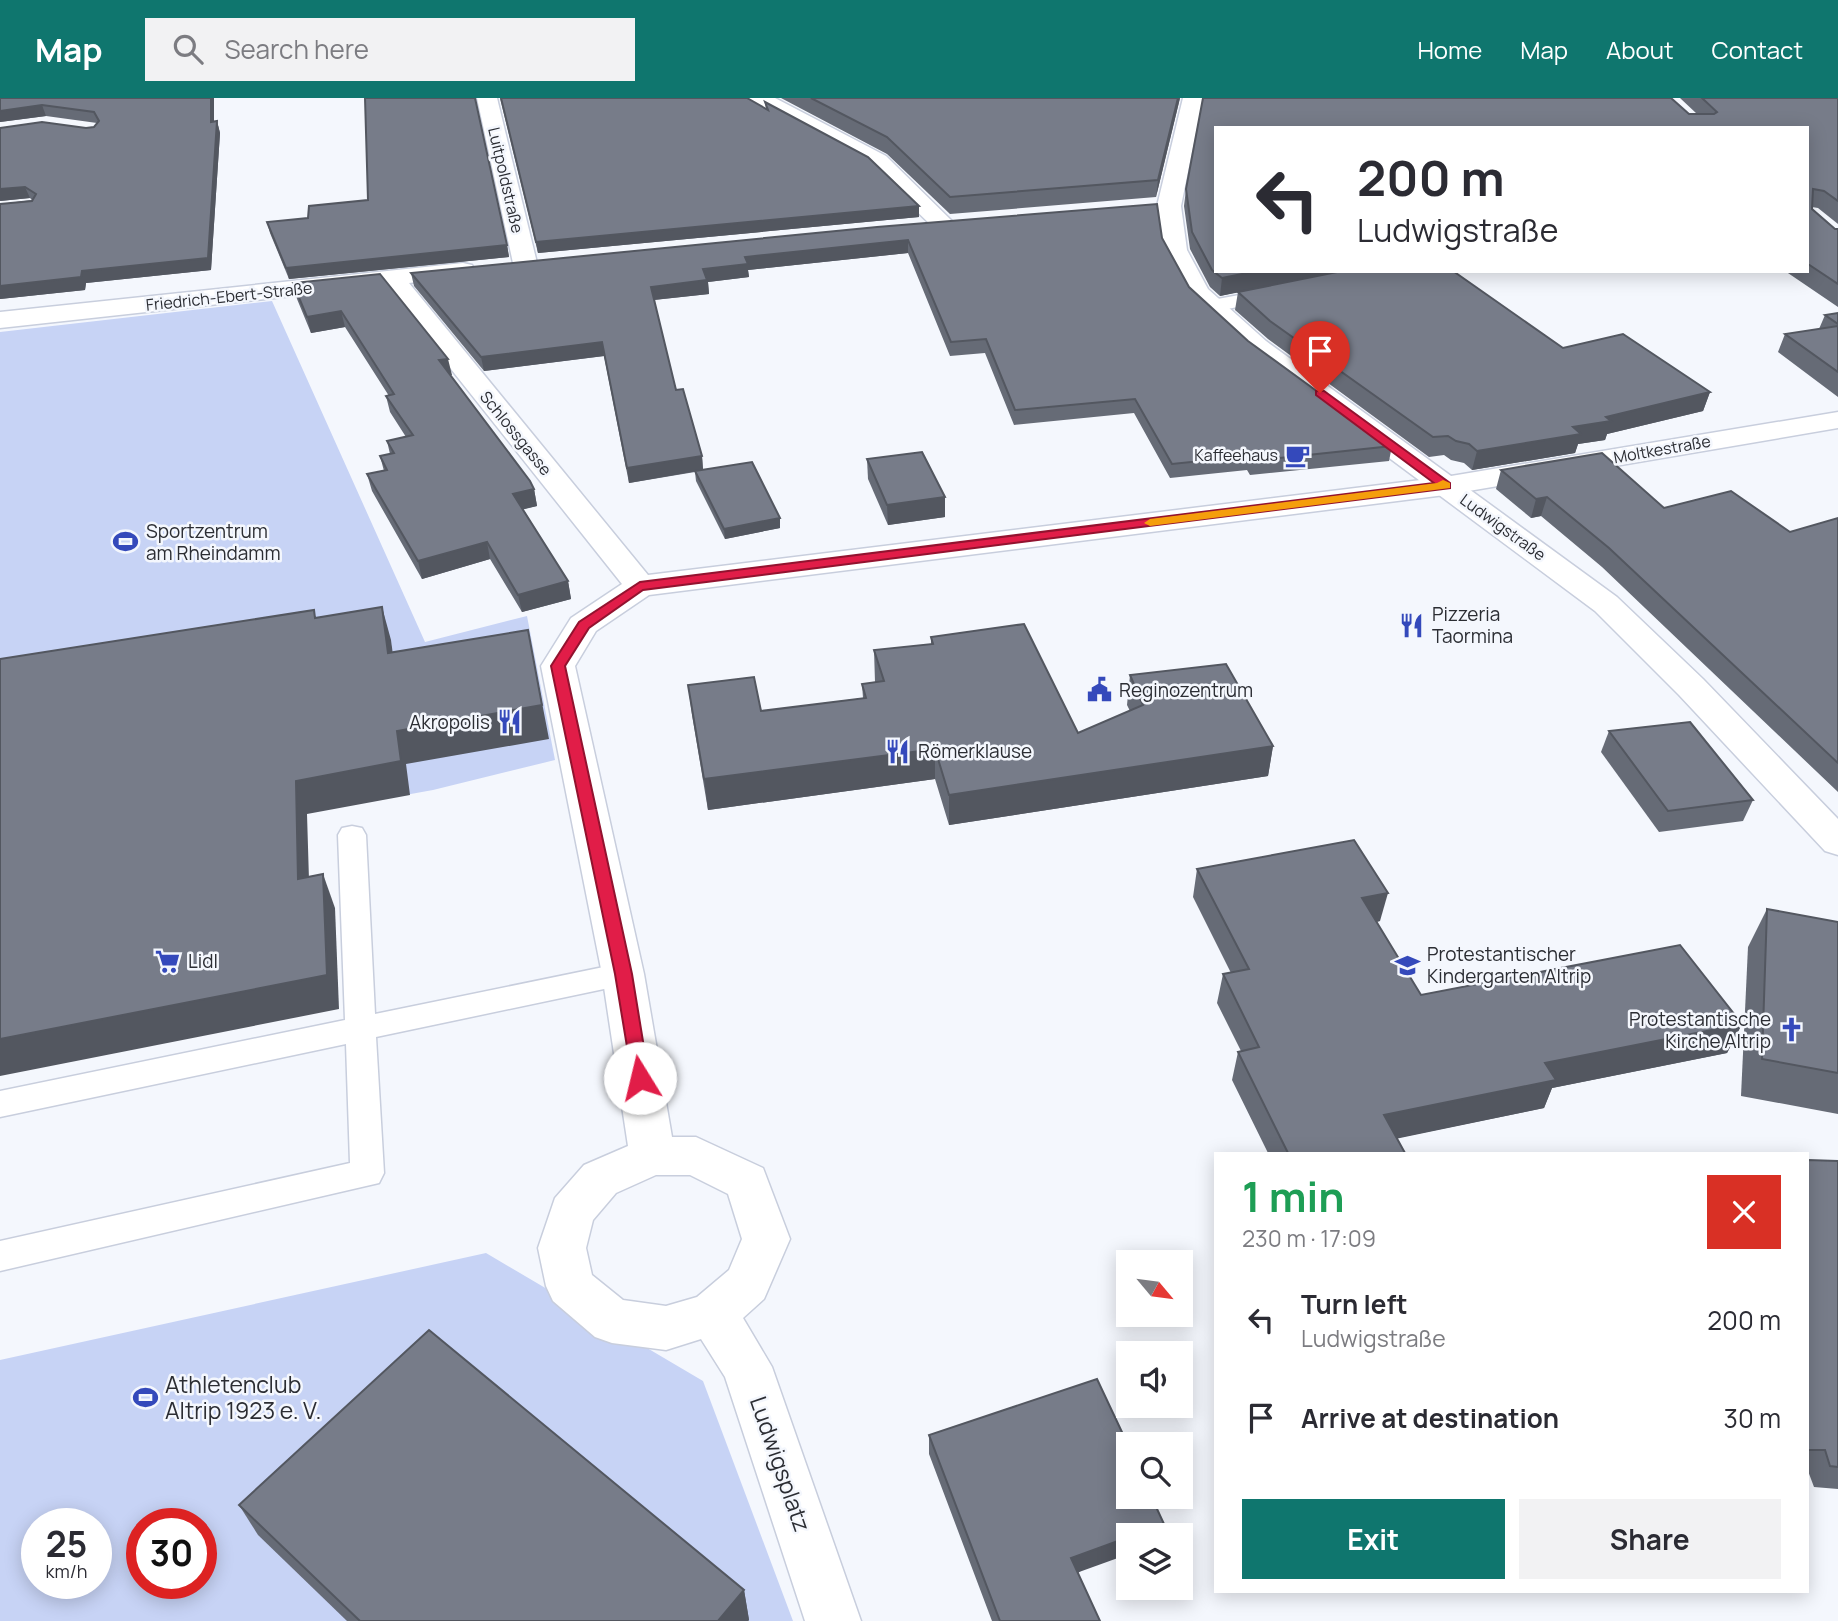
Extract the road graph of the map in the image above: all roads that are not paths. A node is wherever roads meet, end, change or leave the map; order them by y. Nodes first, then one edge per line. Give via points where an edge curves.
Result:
1 (486, 98) edge
2 (759, 98) edge
3 (1193, 98) edge
4 (1170, 206) junction
5 (1143, 208) edge
6 (969, 221) edge
7 (942, 223) junction
8 (915, 225) edge
9 (553, 260) edge
10 (525, 263) junction
11 (392, 279) junction
12 (1295, 290) edge
13 (1212, 306) junction
14 (0, 320) edge
15 (1838, 419) edge
16 (1446, 485) junction
17 (640, 586) junction
18 (352, 835) dead end
19 (1838, 842) edge
20 (623, 974) junction
21 (361, 1031) junction
22 (0, 1104) edge
23 (652, 1156) junction
24 (0, 1256) edge
25 (712, 1314) junction
26 (833, 1621) edge

1 - 10 street, Luitpoldstraße
2 - 7 street via 878,161
3 - 4 street, Ludwigstraße
4 - 5 street
4 - 13 street, Ludwigstraße via 1175,250 1198,293
6 - 7 street
7 - 8 street
9 - 10 street, Friedrich-Ebert-Straße
10 - 11 street, Friedrich-Ebert-Straße
11 - 14 street, Friedrich-Ebert-Straße
11 - 17 street, Schlossgasse
12 - 13 lane
13 - 16 street, Ludwigstraße via 1257,347
15 - 16 street, Moltkestraße
16 - 17 street
16 - 19 street, Ludwigstraße via 1606,604
17 - 20 street via 583,625 558,666
18 - 21 lane
20 - 21 lane
20 - 23 street
21 - 22 lane
21 - 24 lane via 367,1173
23 - 25 street via 696,1156 747,1182 766,1239 747,1284
23 - 25 street via 600,1179 572,1212 562,1248 570,1286 612,1321 666,1328
25 - 26 street, Ludwigsplatz via 747,1367

